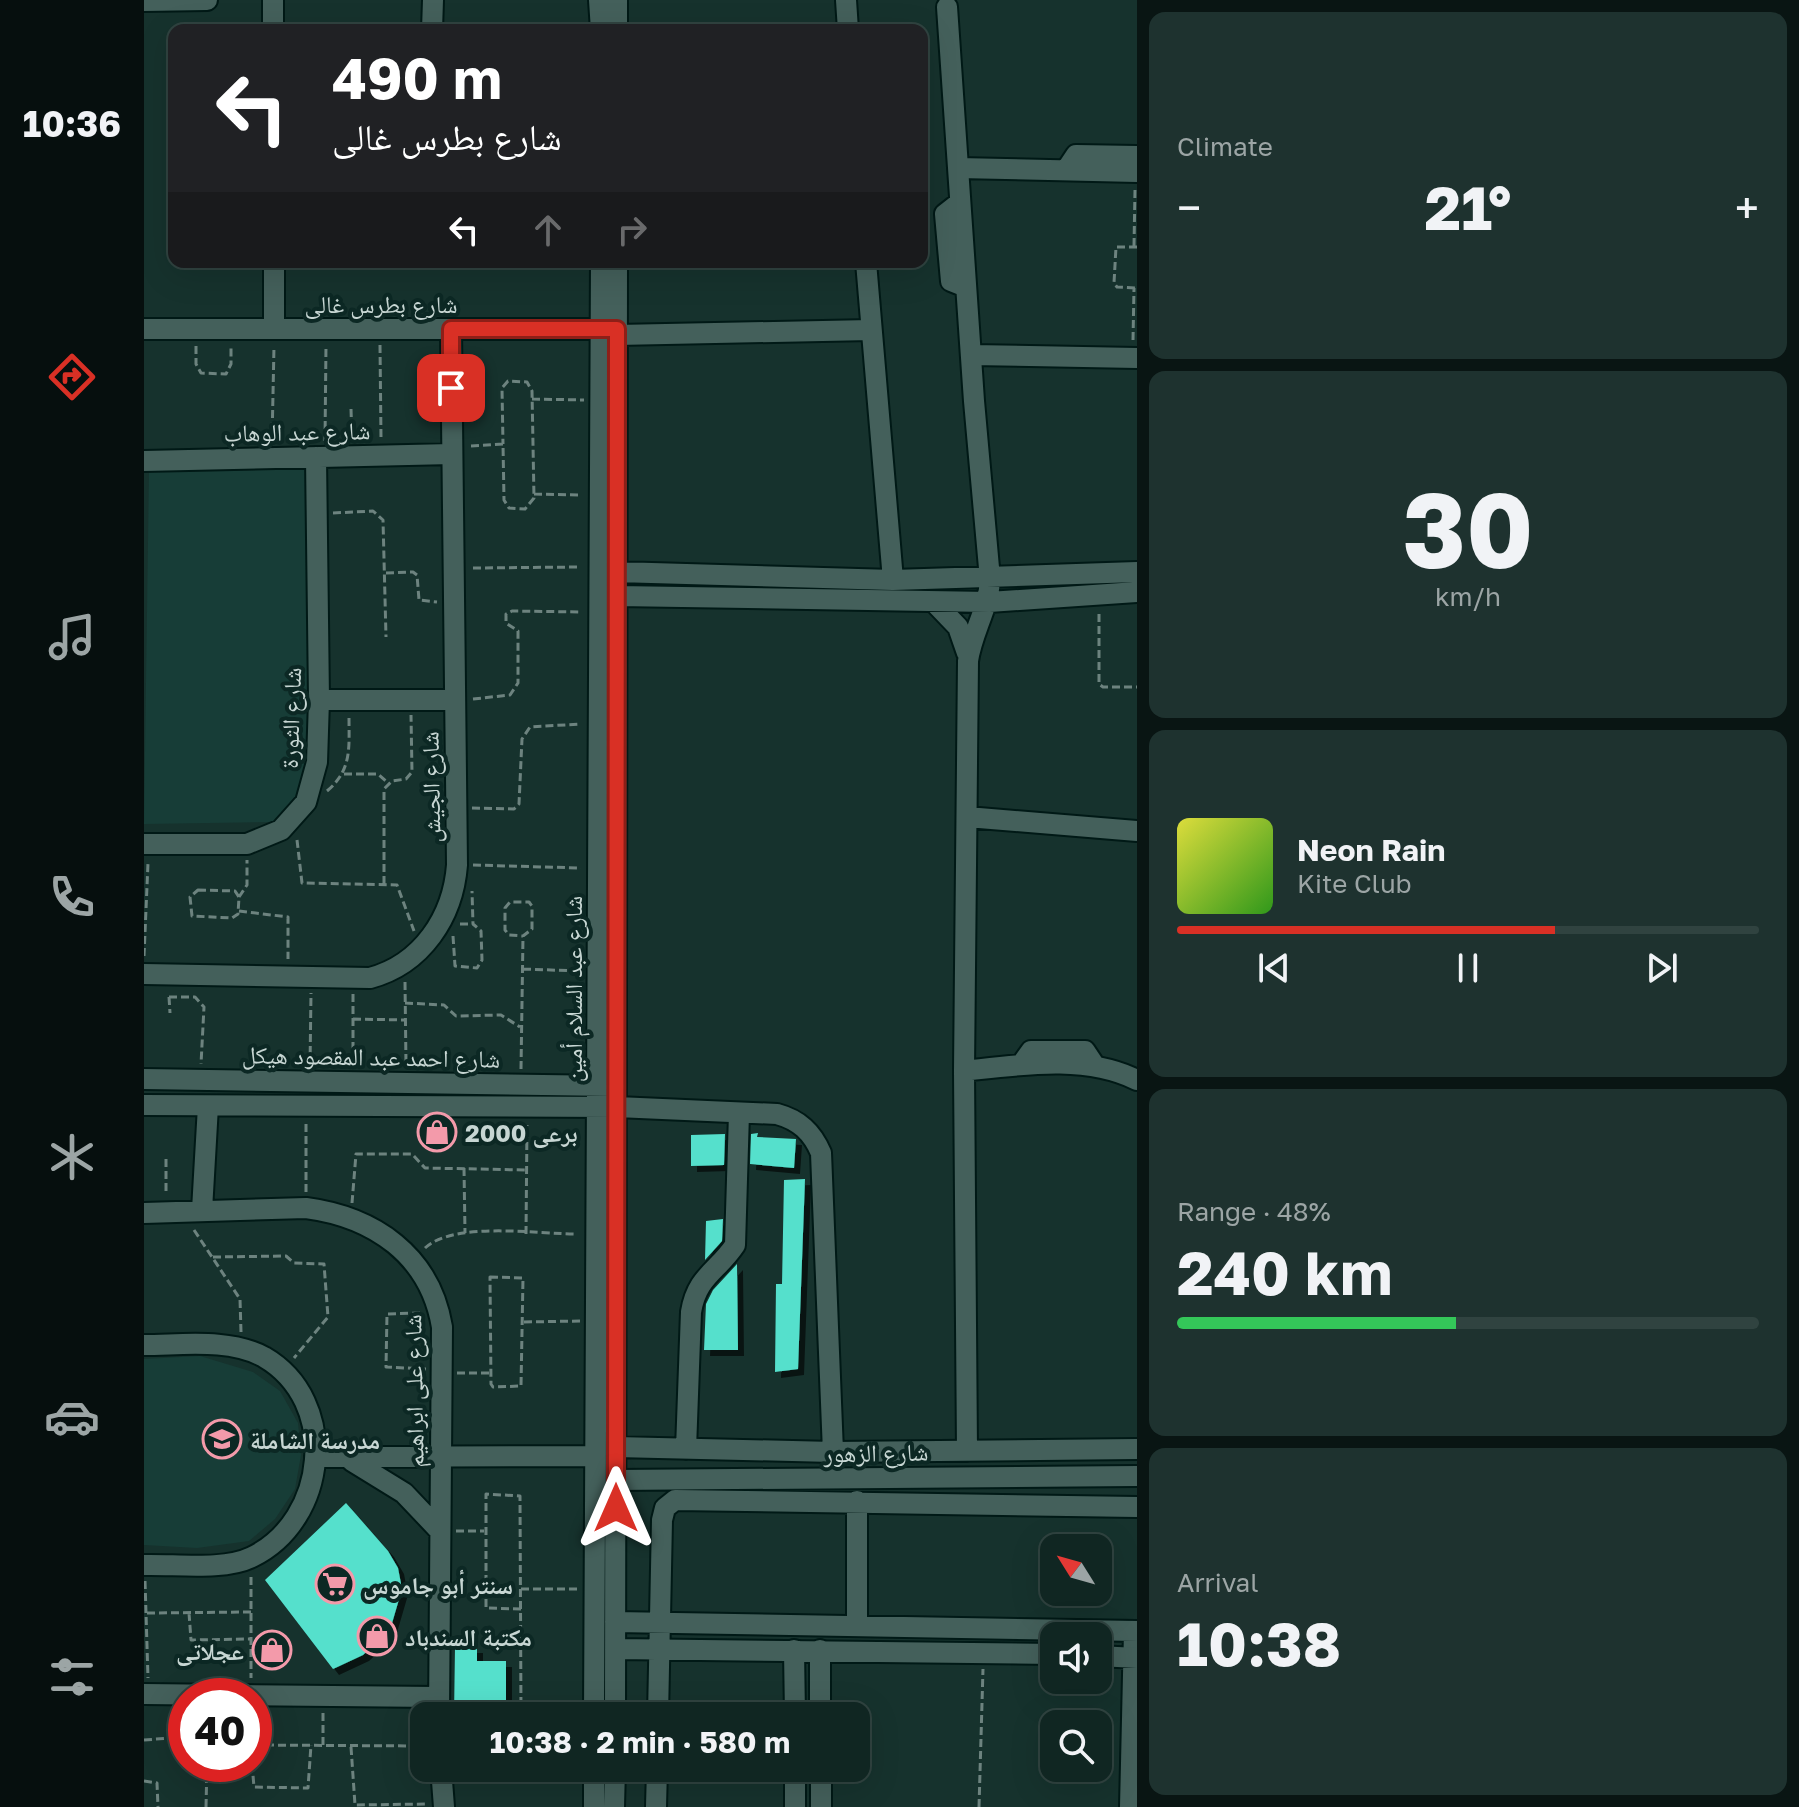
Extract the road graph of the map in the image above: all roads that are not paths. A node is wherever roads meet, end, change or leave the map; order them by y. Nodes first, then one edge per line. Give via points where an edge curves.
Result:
1 (207, 0) edge
2 (273, 0) edge
3 (433, 0) edge
4 (599, 0) edge
5 (617, 0) edge
6 (846, 0) edge
7 (144, 1) edge
8 (947, 7) dead end
9 (273, 24) edge
10 (432, 24) edge
11 (601, 24) edge
12 (617, 24) edge
13 (848, 24) edge
14 (1137, 166) edge
15 (958, 168) junction
16 (274, 268) edge
17 (602, 268) edge
18 (617, 268) edge
19 (866, 268) edge
20 (144, 329) edge
21 (274, 329) junction
22 (451, 329) junction
23 (871, 330) junction
24 (612, 331) junction
25 (971, 355) junction
26 (1134, 358) edge
27 (452, 451) junction
28 (321, 457) junction
29 (144, 461) edge
30 (609, 570) junction
31 (1137, 572) edge
32 (990, 579) junction
33 (893, 580) junction
34 (1137, 592) edge
35 (617, 596) junction
36 (934, 602) junction
37 (989, 602) junction
38 (968, 661) junction
39 (319, 700) junction
40 (454, 700) junction
41 (967, 817) junction
42 (1137, 831) edge
43 (146, 844) edge
44 (144, 974) edge
45 (964, 1071) junction
46 (144, 1079) edge
47 (1137, 1080) edge
48 (607, 1086) junction
49 (144, 1105) edge
50 (208, 1106) junction
51 (607, 1107) junction
52 (739, 1113) junction
53 (202, 1210) junction
54 (144, 1213) edge
55 (144, 1345) edge
56 (616, 1447) junction
57 (686, 1449) junction
58 (1137, 1449) edge
59 (967, 1451) junction
60 (833, 1452) junction
61 (595, 1456) junction
62 (315, 1457) junction
63 (344, 1458) junction
64 (441, 1458) junction
65 (1137, 1476) edge
66 (616, 1480) junction
67 (857, 1501) junction
68 (1137, 1507) edge
69 (440, 1531) junction
70 (144, 1565) edge
71 (615, 1622) junction
72 (659, 1622) junction
73 (857, 1625) junction
74 (918, 1626) junction
75 (1040, 1631) edge
76 (1112, 1631) edge
77 (1136, 1631) edge
78 (659, 1648) junction
79 (615, 1649) junction
80 (794, 1650) junction
81 (820, 1650) junction
82 (919, 1652) junction
83 (1040, 1654) edge
84 (1112, 1657) edge
85 (1135, 1658) edge
86 (146, 1694) edge
87 (168, 1694) edge
88 (272, 1695) edge
89 (438, 1702) edge
90 (594, 1702) edge
91 (615, 1702) edge
92 (658, 1702) edge
93 (795, 1702) edge
94 (820, 1702) edge
95 (410, 1703) edge
96 (442, 1782) edge
97 (594, 1782) edge
98 (615, 1782) edge
99 (657, 1782) edge
100 (795, 1782) edge
101 (821, 1782) edge
102 (444, 1805) edge
103 (594, 1807) edge
104 (614, 1807) edge
105 (656, 1807) edge
106 (795, 1807) edge
107 (821, 1807) edge
108 (1130, 1807) edge

1 - 7 street
2 - 9 street
3 - 10 street
4 - 11 street
5 - 12 street
6 - 13 street
8 - 15 street
14 - 15 street
15 - 25 street
16 - 21 street
17 - 24 street, شارع عبد السلام أمين
18 - 24 street, شارع عبد السلام أمين
19 - 23 street
20 - 21 street, شارع بطرس غالى
21 - 22 street, شارع بطرس غالى
22 - 24 street, شارع بطرس غالى
22 - 27 street, شارع الجيش
23 - 24 street, شارع بطرس غالى
23 - 33 street
24 - 30 street, شارع عبد السلام أمين
24 - 30 street, شارع عبد السلام أمين via 601,401 600,495
25 - 26 street
25 - 32 street
27 - 28 street, شارع عبد الوهاب
27 - 40 street, شارع الجيش
28 - 29 street, شارع عبد الوهاب
28 - 39 street, شارع الثورة
30 - 33 street
30 - 35 street, شارع عبد السلام أمين
30 - 48 street, شارع عبد السلام أمين via 600,612 598,972
31 - 32 street
32 - 33 street
32 - 37 street
34 - 37 street
35 - 36 street
35 - 48 street, شارع عبد السلام أمين
36 - 37 street
36 - 38 street via 958,627
37 - 38 street via 976,625
38 - 41 street
39 - 40 street
39 - 43 street, شارع الثورة via 317,762 301,809 281,830 247,844
40 - 44 street, شارع الجيش via 454,887 442,918 412,956 390,973 353,978
41 - 42 street
41 - 45 street
45 - 47 street via 1095,1066
45 - 59 street
46 - 48 street, شارع احمد عبد المقصود هيكل
48 - 51 street, شارع عبد السلام أمين
49 - 50 street, شارع احمد عبد المقصود هيكل
50 - 51 street, شارع احمد عبد المقصود هيكل
50 - 53 street
51 - 52 street, شارع احمد عبد المقصود هيكل
51 - 56 street, شارع عبد السلام أمين
51 - 61 street, شارع عبد السلام أمين via 597,1234
52 - 57 street via 735,1245 694,1294
52 - 60 street, شارع احمد عبد المقصود هيكل via 789,1117 809,1132 821,1153
53 - 54 street, شارع على ابراهيم
53 - 64 street, شارع على ابراهيم via 306,1208 351,1217 384,1235 413,1260 440,1313
55 - 62 street via 240,1348 263,1357 299,1390 310,1412
56 - 57 street, شارع الزهور
56 - 66 street, شارع عبد السلام أمين
57 - 60 street, شارع الزهور
58 - 59 street, شارع الزهور
59 - 60 street, شارع الزهور
61 - 64 street
61 - 90 street, شارع عبد السلام أمين
62 - 63 street
62 - 70 street via 304,1508 290,1529 251,1558
63 - 64 street
63 - 69 street via 390,1482
64 - 69 street, شارع على ابراهيم
65 - 66 street, شارع الزهور
66 - 71 street, شارع عبد السلام أمين
67 - 68 street
67 - 72 street via 675,1500 663,1514
67 - 73 street
69 - 89 street, شارع على ابراهيم
71 - 72 street
71 - 79 street, شارع عبد السلام أمين
72 - 73 street
72 - 78 street
73 - 74 street
74 - 75 street
74 - 82 street
76 - 77 street
77 - 85 street
78 - 79 street
78 - 80 street
78 - 92 street
79 - 91 street, شارع عبد السلام أمين
80 - 81 street
80 - 93 street
81 - 82 street
81 - 94 street
82 - 83 street
84 - 85 street
85 - 108 street
86 - 87 street
88 - 95 street
96 - 102 street
97 - 103 street
98 - 104 street
99 - 105 street
100 - 106 street
101 - 107 street

